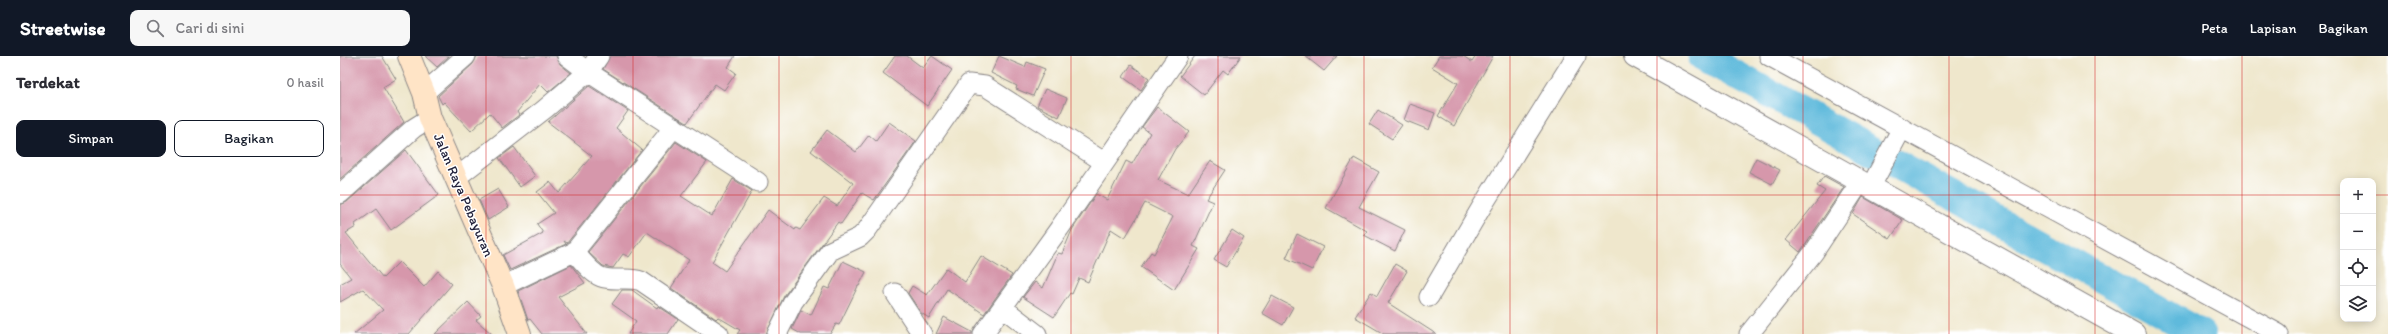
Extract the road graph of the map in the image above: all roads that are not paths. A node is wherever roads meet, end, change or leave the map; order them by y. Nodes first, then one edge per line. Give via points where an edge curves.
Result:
1 (409, 56) edge
2 (466, 56) edge
3 (567, 56) edge
4 (599, 56) edge
5 (1178, 56) edge
6 (1576, 56) edge
7 (1636, 56) edge
8 (1769, 56) edge
9 (588, 72) junction
10 (424, 93) junction
11 (430, 118) junction
12 (674, 127) junction
13 (1897, 136) junction
14 (1104, 162) junction
15 (457, 177) junction
16 (758, 182) dead end
17 (1868, 183) junction
18 (340, 194) edge
19 (574, 252) junction
20 (503, 286) junction
21 (895, 292) dead end
22 (1429, 297) dead end
23 (1003, 308) junction
24 (520, 334) edge
25 (719, 334) edge
26 (777, 334) edge
27 (922, 334) edge
28 (983, 334) edge
29 (1037, 334) edge
30 (1749, 334) edge
31 (2134, 334) edge
32 (2279, 334) edge

1 - 10 main road, Jalan Raya Pebayuran
2 - 10 street
3 - 9 street
4 - 9 street
5 - 14 street
6 - 22 street
7 - 17 street
8 - 13 street
9 - 12 street
9 - 15 street
10 - 11 main road, Jalan Raya Pebayuran
11 - 15 main road, Jalan Raya Pebayuran
11 - 18 street via 414,128
12 - 16 street
12 - 19 street
13 - 17 street
13 - 32 street
14 - 23 street
14 - 26 street via 985,86 969,84 867,230 860,237 830,251 793,302
15 - 20 main road, Jalan Raya Pebayuran
17 - 30 street
17 - 31 street
19 - 20 street
19 - 25 street via 597,275 603,278 633,278 641,281
20 - 24 main road, Jalan Raya Pebayuran
21 - 27 street
23 - 28 street
23 - 29 street

